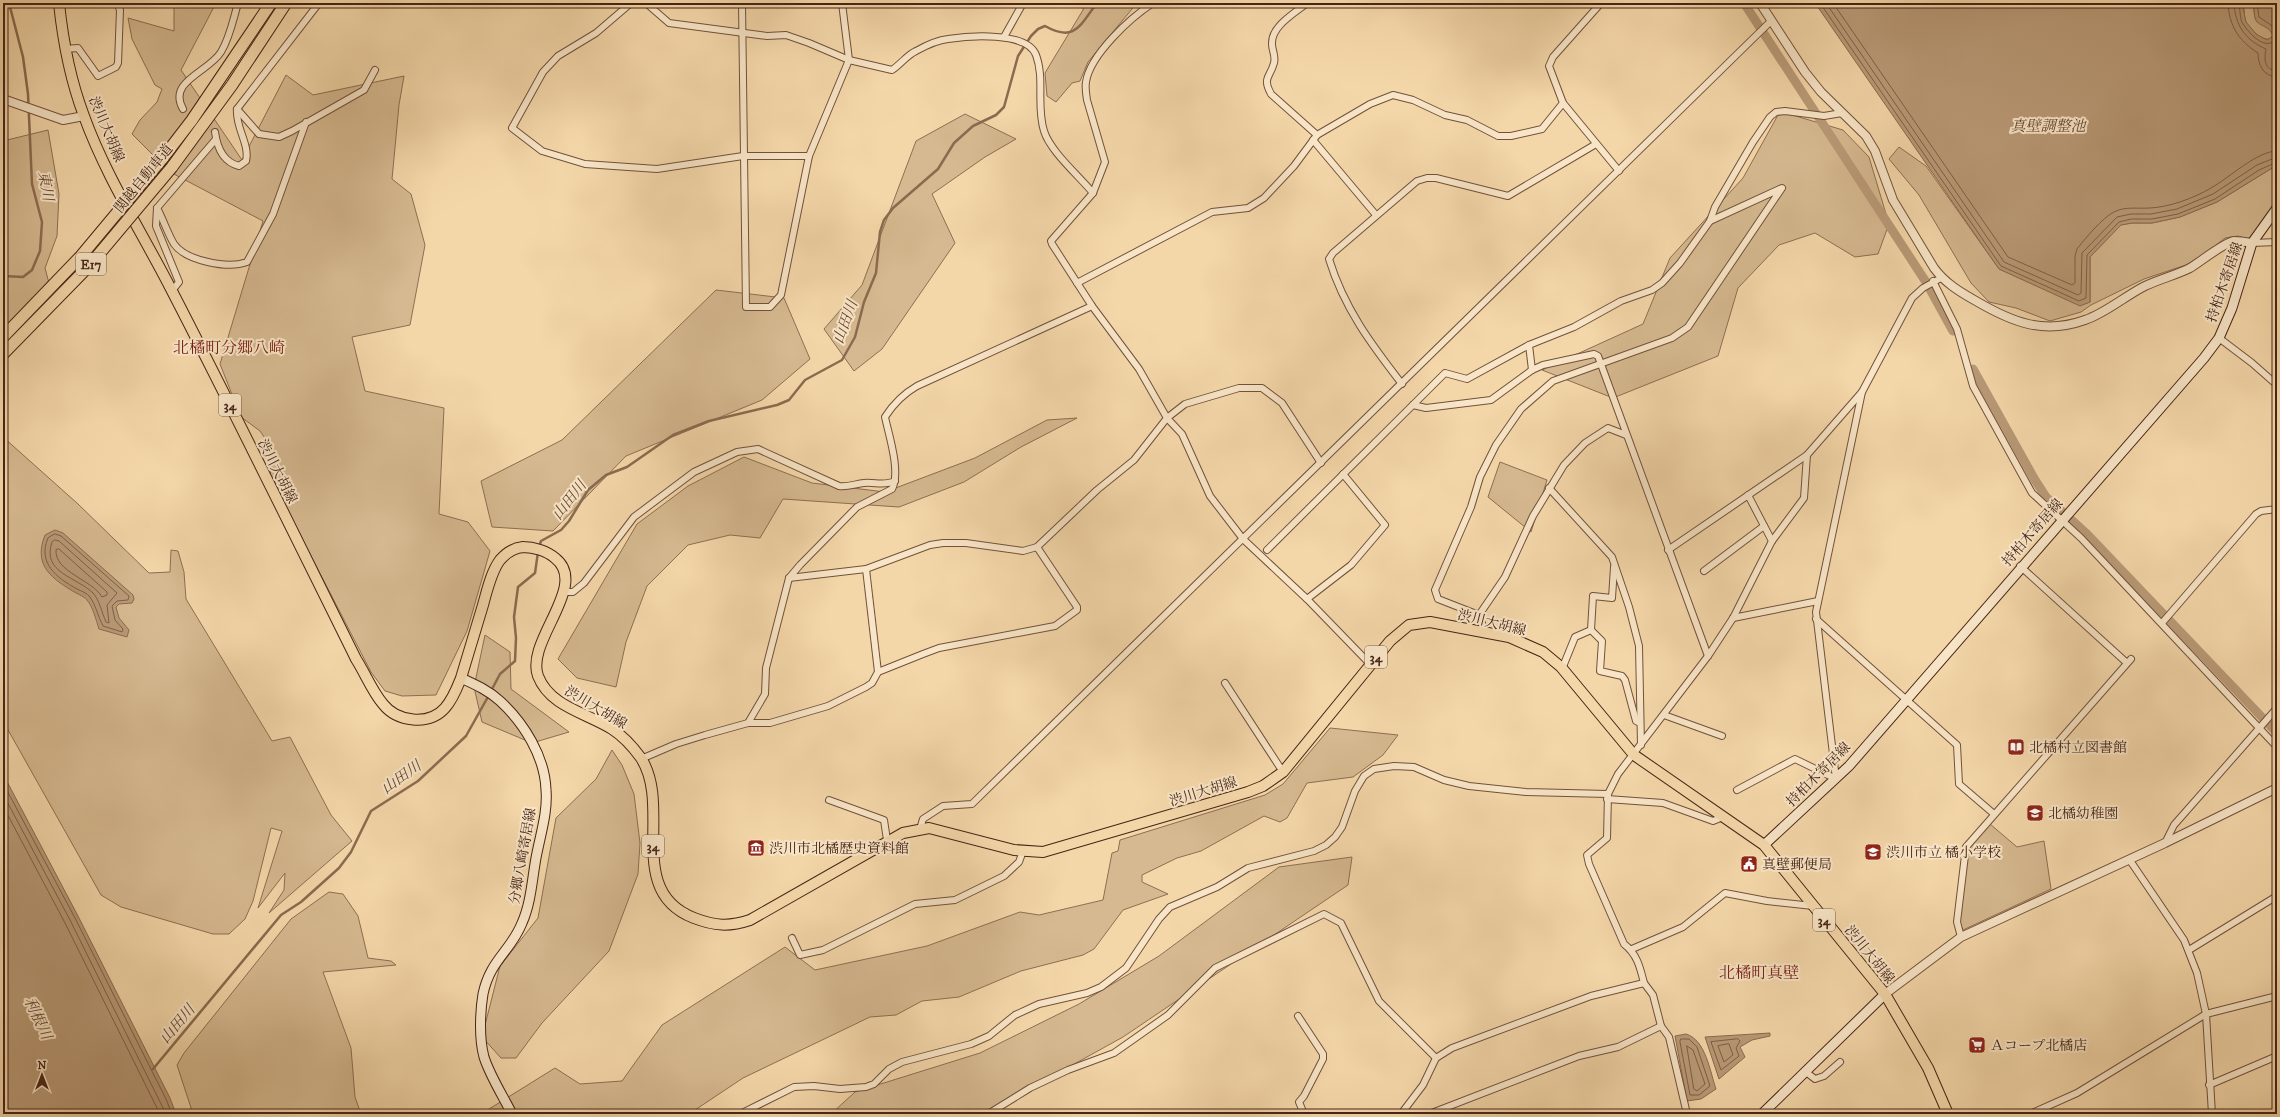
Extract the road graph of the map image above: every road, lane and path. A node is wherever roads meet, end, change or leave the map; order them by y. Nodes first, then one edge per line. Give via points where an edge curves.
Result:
1 (59, 3) edge
2 (118, 3) edge
3 (238, 3) edge
4 (271, 3) edge
5 (286, 3) edge
6 (319, 3) edge
7 (631, 3) edge
8 (646, 3) edge
9 (742, 3) edge
10 (842, 3) edge
11 (1023, 3) edge
12 (1152, 3) edge
13 (1307, 3) edge
14 (1601, 3) edge
15 (1760, 3) edge
16 (1771, 21) junction
17 (742, 32) junction
18 (1004, 37) junction
19 (65, 49) junction
20 (849, 60) junction
21 (375, 70) dead end
22 (3, 99) edge
23 (1563, 103) junction
24 (236, 109) junction
25 (183, 110) dead end
26 (1842, 113) junction
27 (84, 116) junction
28 (306, 122) junction
29 (215, 132) dead end
30 (1315, 138) junction
31 (216, 139) junction
32 (1596, 144) junction
33 (743, 156) junction
34 (809, 156) junction
35 (1619, 171) junction
36 (1093, 193) junction
37 (157, 208) junction
38 (2277, 208) edge
39 (1376, 215) junction
40 (1710, 221) junction
41 (2277, 242) edge
42 (2252, 243) junction
43 (1935, 281) junction
44 (1077, 283) junction
45 (172, 291) junction
46 (1092, 306) junction
47 (3, 337) edge
48 (2219, 338) junction
49 (1530, 345) junction
50 (3, 354) edge
51 (1601, 362) junction
52 (1532, 370) junction
53 (1402, 384) junction
54 (2277, 385) edge
55 (1862, 392) junction
56 (1413, 405) junction
57 (1167, 418) junction
58 (1626, 435) junction
59 (1807, 455) junction
60 (1321, 463) junction
61 (1343, 474) junction
62 (895, 481) junction
63 (1549, 488) junction
64 (1748, 495) junction
65 (2277, 509) edge
66 (2062, 519) junction
67 (1764, 526) junction
68 (1243, 539) junction
69 (1772, 541) junction
70 (1037, 547) junction
71 (1267, 550) dead end
72 (1668, 550) junction
73 (1614, 563) junction
74 (2020, 566) junction
75 (866, 569) junction
76 (1704, 571) dead end
77 (789, 578) junction
78 (564, 592) junction
79 (1307, 599) junction
80 (1818, 601) junction
81 (1479, 615) junction
82 (1733, 618) junction
83 (1816, 619) junction
84 (2163, 623) junction
85 (1591, 630) junction
86 (1485, 632) junction
87 (1708, 656) junction
88 (1370, 664) junction
89 (1562, 669) junction
90 (878, 672) junction
91 (461, 678) junction
92 (1225, 683) dead end
93 (1906, 700) junction
94 (2277, 708) edge
95 (1664, 715) junction
96 (748, 723) junction
97 (1640, 723) junction
98 (2259, 726) junction
99 (1722, 736) dead end
100 (1641, 746) junction
101 (2277, 747) edge
102 (1634, 755) junction
103 (641, 759) junction
104 (1282, 772) junction
105 (1836, 779) junction
106 (1738, 790) dead end
107 (2276, 790) edge
108 (1607, 797) junction
109 (829, 800) dead end
110 (1994, 814) junction
111 (1723, 817) junction
112 (920, 829) junction
113 (887, 840) junction
114 (2165, 843) junction
115 (1764, 845) junction
116 (1023, 851) junction
117 (2129, 859) junction
118 (2277, 896) edge
119 (1813, 906) junction
120 (1961, 937) junction
121 (792, 938) dead end
122 (1632, 949) junction
123 (2189, 950) junction
124 (1644, 983) junction
125 (1885, 994) junction
126 (2277, 996) edge
127 (2206, 1014) junction
128 (1298, 1016) dead end
129 (1661, 1026) junction
130 (2277, 1056) edge
131 (1436, 1058) junction
132 (1840, 1062) dead end
133 (1806, 1072) junction
134 (2209, 1085) junction
135 (1945, 1112) edge
136 (512, 1114) edge
137 (740, 1114) edge
138 (988, 1114) edge
139 (1304, 1114) edge
140 (1401, 1114) edge
141 (1429, 1114) edge
142 (1687, 1114) edge
143 (1762, 1114) edge
144 (2030, 1114) edge
145 (2212, 1114) edge

1 - 19 main road, 渋川大胡線 / 34
2 - 19 street via 120,10 116,67 98,76 78,48
3 - 25 street via 229,36 220,53 212,64 189,78 179,93 179,102
4 - 47 highway, 関越自動車道 / E17, bridge via 204,103 162,159 81,256
5 - 50 highway, 関越自動車道 / E17, bridge via 232,86 172,167 89,266
6 - 24 street
7 - 33 street via 596,33 558,56 544,72 512,128 542,151 585,164 657,169
8 - 17 street via 669,24
9 - 17 street
10 - 20 street
11 - 18 street
12 - 36 street via 1107,44 1088,74 1086,95 1105,162
13 - 30 street via 1277,29 1273,36 1274,62 1266,85 1271,94
14 - 23 street via 1560,48 1549,66
15 - 16 street
16 - 26 street via 1805,72
16 - 35 street
17 - 20 street via 767,36 786,35
17 - 33 street
18 - 20 street via 946,39 915,51 892,70
18 - 36 street via 1030,47 1035,53 1040,67 1044,130 1048,141
19 - 27 main road, 渋川大胡線 / 34
20 - 34 street
21 - 28 street via 364,90
22 - 27 street via 63,120
23 - 30 street via 1542,129 1512,136 1498,136 1467,120 1445,115 1413,100 1393,95 1370,104
23 - 32 street
24 - 28 street via 259,134 279,137
24 - 31 street via 235,120 248,155 246,161 239,166 228,163
26 - 40 street via 1824,116 1776,112 1753,142 1719,200
26 - 43 street via 1857,125 1875,151 1893,200
27 - 45 main road, 渋川大胡線 / 34 via 99,152
28 - 37 street via 274,214 246,262 228,266 182,254
29 - 31 street
30 - 39 street
30 - 44 street via 1276,187 1259,202 1248,208 1212,212
31 - 37 street
32 - 35 street
32 - 39 street via 1508,196 1427,178 1417,181
33 - 34 street
33 - 34 street via 746,307 770,307 781,295
35 - 53 street
36 - 44 street via 1051,241
37 - 45 street via 156,226 179,282
38 - 42 main road, 持柏木寄居線
39 - 53 street via 1329,259 1337,285 1364,333
40 - 49 street via 1680,263 1652,290 1621,301 1574,327
40 - 51 street via 1782,188 1688,327 1672,338
41 - 42 street
42 - 43 street via 2232,241 2225,244 2188,269 2146,286 2086,320 2063,325 2032,325 2010,320
42 - 48 main road, 持柏木寄居線 via 2232,308
43 - 55 street via 1912,298
43 - 66 street via 1957,329 1973,386 2027,486 2038,500
44 - 46 street
45 - 91 main road, 渋川大胡線 / 34 via 356,659 382,704 399,716 420,720 430,718 444,709
46 - 57 street via 1139,369
46 - 62 street via 917,386 902,396 885,417
48 - 54 street
48 - 66 main road, 持柏木寄居線
49 - 52 street
49 - 56 street via 1468,379 1445,373
51 - 52 street via 1594,354 1543,365
51 - 58 street
51 - 81 street via 1553,381 1538,393 1508,425 1480,477 1471,507 1435,590 1438,599
52 - 56 street via 1491,400 1426,408
53 - 60 street
55 - 59 street
55 - 80 street
56 - 61 street
57 - 60 street via 1185,404 1239,388 1262,388 1282,403
57 - 68 street via 1186,441 1210,496
57 - 70 street via 1134,460 1097,490
58 - 63 street via 1608,428 1585,443 1564,465
58 - 72 street
59 - 64 street
59 - 69 street via 1804,498
60 - 68 street
61 - 71 street
61 - 79 street via 1385,525 1351,565
62 - 77 street via 892,489 857,507
62 - 78 street via 889,484 839,486 765,452 743,449 694,472 634,517 584,583 573,592
63 - 73 street via 1612,557
63 - 81 street via 1532,516 1505,577
64 - 67 street
64 - 72 street
65 - 84 street via 2256,514
66 - 74 main road, 持柏木寄居線
66 - 84 street
67 - 69 street
67 - 76 street
68 - 79 street
68 - 112 street via 972,804 943,806 922,819
69 - 82 street
70 - 75 street via 1023,551 966,543 943,543 930,545
70 - 90 street via 1077,610 1055,626 939,648
72 - 87 street
73 - 85 street via 1612,598 1593,596
73 - 97 street via 1639,646
74 - 93 main road, 持柏木寄居線
74 - 110 street via 2129,661
75 - 77 street
75 - 90 street
77 - 96 street via 766,668 765,694
78 - 91 main road, 渋川大胡線 / 34 via 564,571 559,560 549,553 523,547 509,551 499,562 491,580
78 - 103 main road, 渋川大胡線 / 34 via 540,645 536,669 541,683 551,696 612,730 627,742
79 - 88 street
80 - 82 street
80 - 83 street
81 - 86 street
82 - 87 street
83 - 93 street
83 - 105 street
84 - 98 street
85 - 89 street via 1575,637
85 - 97 street via 1602,641 1600,671 1622,676 1636,721
86 - 88 main road, 渋川大胡線 / 34 via 1430,622 1409,625 1390,641
86 - 89 main road, 渋川大胡線 / 34 via 1528,644 1543,652
87 - 95 street
88 - 104 main road, 渋川大胡線 / 34
89 - 102 main road, 渋川大胡線 / 34
90 - 96 street via 872,683 828,706 770,723
91 - 136 main road, 分郷八崎寄居線 via 500,700 512,715 534,745 541,762 546,790 545,812 527,910 514,939 492,967 483,994 483,1046 487,1064
92 - 104 street
93 - 105 main road, 持柏木寄居線
93 - 110 street via 1958,745 1959,784
94 - 98 street
95 - 99 street
95 - 100 street
96 - 103 street via 676,744
97 - 100 street
98 - 101 street
98 - 114 street via 2174,825
100 - 102 street
102 - 108 street via 1618,774
102 - 111 main road, 渋川大胡線 / 34
103 - 113 main road, 渋川大胡線 / 34 via 653,795 653,860 660,887 675,907 709,924 722,927 750,920
104 - 116 main road, 渋川大胡線 / 34 via 1263,786 1232,798 1044,852
105 - 106 street via 1795,759
105 - 115 main road, 持柏木寄居線
107 - 114 street
108 - 111 street via 1663,803 1713,821
108 - 122 street via 1607,838 1587,854 1624,944
108 - 137 street via 1469,786 1444,780 1414,767 1394,766 1374,770 1364,776 1342,827 1326,845 1314,851 1248,868 1217,888 1170,907 1126,968 1101,987 1087,993 1039,1004 1015,1015 989,1036 971,1044 902,1062 889,1069 874,1084 859,1089 794,1087
109 - 113 street via 884,820
110 - 120 street via 1966,847 1957,922
111 - 115 main road, 渋川大胡線 / 34
112 - 113 main road, 渋川大胡線 / 34
112 - 116 main road, 渋川大胡線 / 34 via 938,830
114 - 117 street
115 - 119 main road, 渋川大胡線 / 34
116 - 121 street via 1019,862 1004,876 955,900 915,904 823,950 800,955
117 - 120 street
117 - 123 street
118 - 123 street
119 - 122 street via 1725,893 1683,927
119 - 125 main road, 渋川大胡線 / 34
120 - 125 street
122 - 124 street via 1638,959
123 - 127 street
124 - 129 street via 1653,996
124 - 131 street via 1591,996 1452,1048
125 - 133 main road
125 - 135 main road, 渋川大胡線 / 34 via 1928,1068
126 - 127 street
127 - 134 street
127 - 144 street via 2077,1093
128 - 139 street via 1323,1054 1308,1090 1299,1102
129 - 141 street via 1618,1047 1579,1056
129 - 142 street via 1669,1037
130 - 134 street
131 - 138 street via 1380,1001 1341,923 1324,914 1215,968 1168,1015 1114,1053 1030,1088
131 - 140 street via 1423,1085
132 - 133 street via 1824,1076 1815,1079
133 - 143 main road
134 - 145 street

